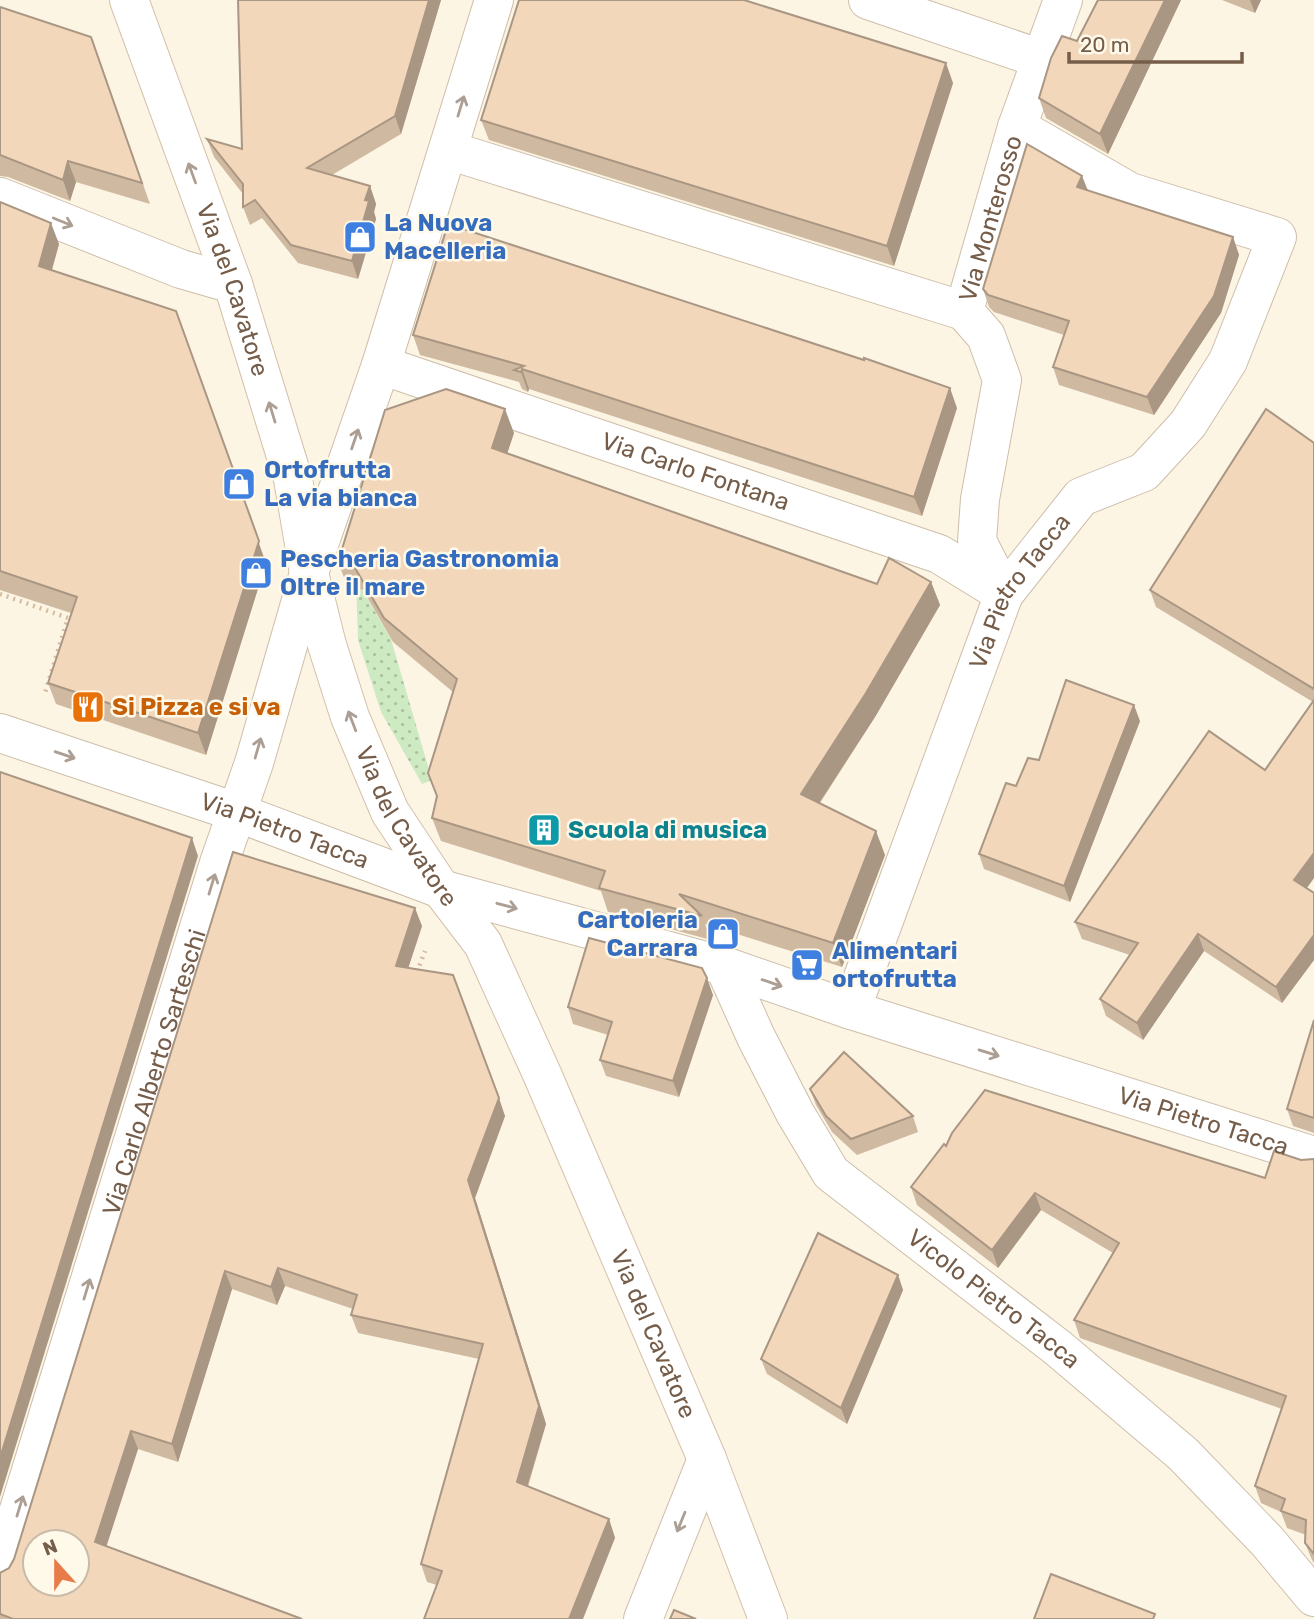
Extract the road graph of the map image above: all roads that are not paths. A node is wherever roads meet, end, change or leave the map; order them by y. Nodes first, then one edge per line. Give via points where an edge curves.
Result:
1 (129, 0) edge
2 (494, 0) edge
3 (868, 0) edge
4 (1063, 0) edge
5 (1041, 59) junction
6 (1019, 128) junction
7 (448, 150) junction
8 (0, 197) edge
9 (233, 284) junction
10 (964, 310) junction
11 (381, 365) junction
12 (309, 573) junction
13 (1004, 594) junction
14 (0, 733) edge
15 (236, 813) junction
16 (441, 889) junction
17 (724, 966) junction
18 (851, 1010) junction
19 (1314, 1156) edge
20 (707, 1459) junction
21 (0, 1571) edge
22 (1314, 1597) edge
23 (643, 1619) edge
24 (768, 1619) edge

9 -> 1 street, Via del Cavatore
7 -> 2 street
3 - 5 street
4 - 5 street, Via Monterosso
5 - 6 street, Via Monterosso
6 - 10 street, Via Monterosso
6 - 13 street, Via Pietro Tacca via 1130,192 1277,237 1228,361 1188,424 1144,472 1081,497
7 - 10 street
7 - 11 street
8 -> 9 street via 181,270
12 -> 9 street, Via del Cavatore via 293,479
10 - 13 street, Via Monterosso via 986,336 1002,380 977,541
12 -> 11 street
11 - 13 street, Via Carlo Fontana via 939,554
15 -> 12 street, Via Carlo Alberto Sarteschi
16 -> 12 street, Via del Cavatore via 390,812 349,717
13 - 18 street, Via Pietro Tacca
14 -> 15 street, Via Pietro Tacca
15 - 16 street, Via Pietro Tacca
21 -> 15 street, Via Carlo Alberto Sarteschi
16 -> 17 street, Via Pietro Tacca
16 - 20 street, Via del Cavatore via 483,944
17 -> 18 street, Via Pietro Tacca
17 - 22 street, Vicolo Pietro Tacca via 794,1113 831,1173 1058,1348 1184,1454
18 -> 19 street, Via Pietro Tacca
20 -> 23 street
20 - 24 street, Via del Cavatore

